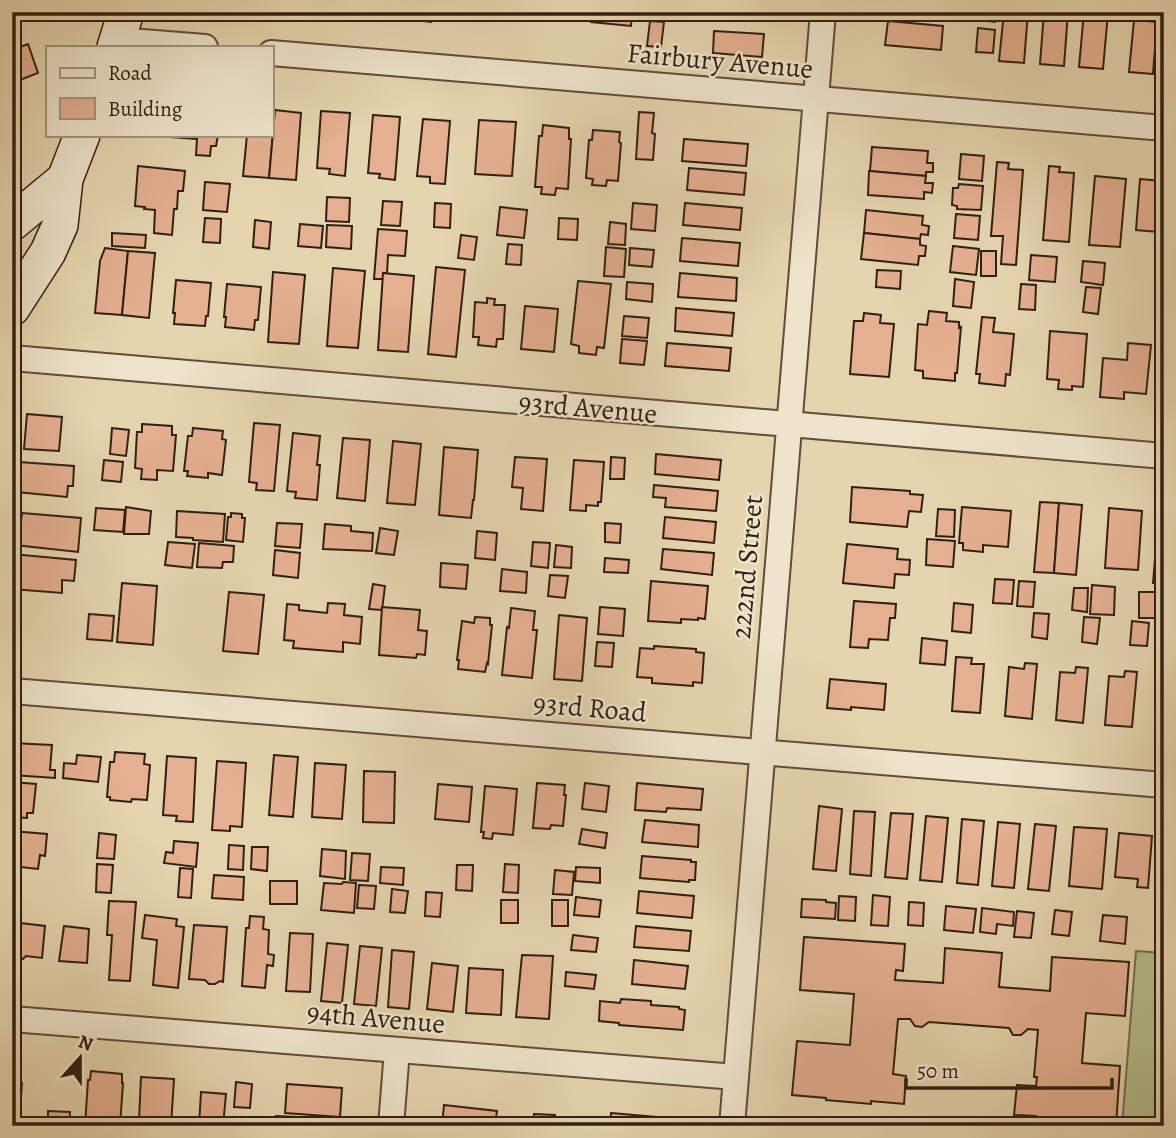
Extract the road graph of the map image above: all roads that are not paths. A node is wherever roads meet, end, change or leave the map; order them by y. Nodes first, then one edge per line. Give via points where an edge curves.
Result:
1 (823, 12) edge
2 (120, 33) edge
3 (199, 46) edge
4 (273, 53) edge
5 (816, 99) junction
6 (1164, 128) edge
7 (82, 136) edge
8 (65, 179) junction
9 (12, 223) edge
10 (12, 309) edge
11 (12, 358) edge
12 (789, 425) junction
13 (1164, 456) edge
14 (12, 691) edge
15 (762, 752) junction
16 (1164, 785) edge
17 (12, 1019) edge
18 (397, 1050) junction
19 (736, 1077) junction
20 (391, 1126) edge
21 (732, 1126) edge

1 - 5 street, 222nd Street
2 - 3 street
4 - 5 street, Fairbury Avenue
5 - 6 street, Fairbury Avenue
5 - 12 street, 222nd Street
7 - 8 main road
8 - 9 main road
8 - 10 main road via 60,225
11 - 12 street, 93rd Avenue
12 - 13 street, 93rd Avenue
12 - 15 street, 222nd Street
14 - 15 street, 93rd Road
15 - 16 street, 93rd Road
15 - 19 street, 222nd Street
17 - 18 street, 94th Avenue
18 - 19 street, 94th Avenue
18 - 20 street
19 - 21 street, 222nd Street

